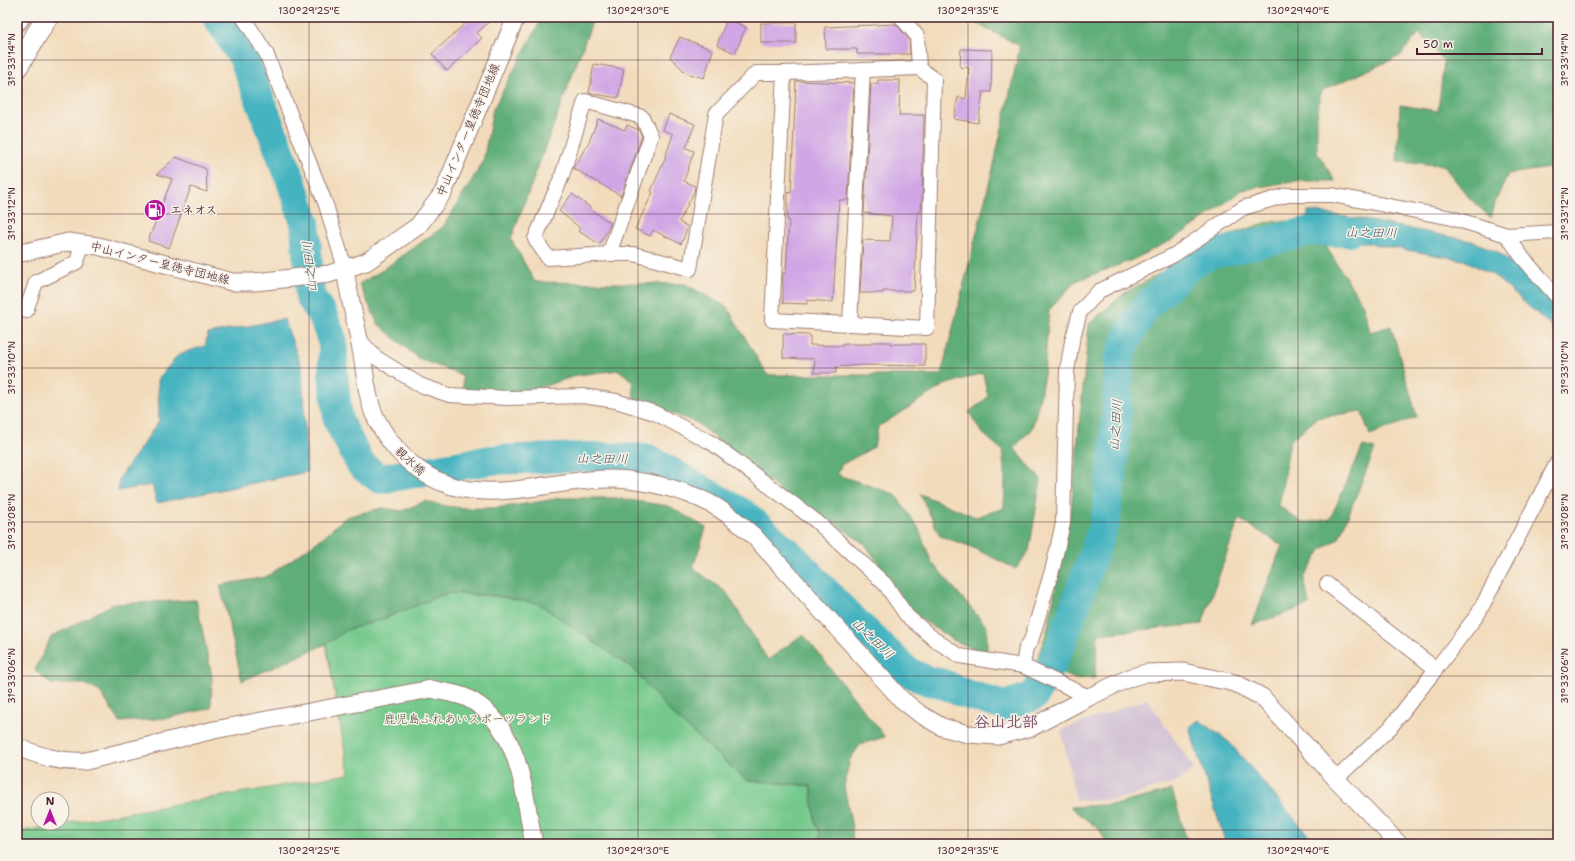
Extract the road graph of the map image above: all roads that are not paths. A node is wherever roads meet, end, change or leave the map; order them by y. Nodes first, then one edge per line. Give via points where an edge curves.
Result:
1 (19, 17) edge
2 (47, 17) edge
3 (243, 17) edge
4 (516, 17) edge
5 (901, 17) edge
6 (17, 20) edge
7 (17, 67) edge
8 (919, 68) junction
9 (863, 70) junction
10 (784, 73) junction
11 (1558, 232) edge
12 (1507, 235) junction
13 (82, 244) junction
14 (17, 254) edge
15 (608, 254) junction
16 (337, 272) junction
17 (1558, 298) edge
18 (26, 311) dead end
19 (850, 324) junction
20 (359, 339) junction
21 (1558, 461) edge
22 (1327, 584) dead end
23 (1029, 668) junction
24 (1436, 670) junction
25 (1089, 697) junction
26 (17, 747) edge
27 (1336, 779) junction
28 (534, 844) edge
29 (1399, 844) edge

1 - 6 main road
2 - 7 main road
3 - 16 street via 266,53 326,205
4 - 16 street, 中山インター皇徳寺団地線 via 443,193 418,226 366,262
5 - 8 street via 917,36
8 - 9 street
8 - 19 street via 934,79 927,328
9 - 10 street
9 - 19 street
10 - 15 street via 756,73 716,114 690,269 634,254
10 - 19 street via 772,320
11 - 12 street
12 - 17 street via 1522,257
12 - 23 street via 1452,218 1339,196 1286,195 1243,208 1174,255 1099,291 1080,312 1072,341 1067,371 1063,523 1031,641 1026,647
13 - 14 street, 中山インター皇徳寺団地線 via 68,242
13 - 16 street, 中山インター皇徳寺団地線 via 232,282 299,278
13 - 18 street via 78,262 36,282
15 - 15 street via 548,258 535,239 562,176 585,101 642,117 651,136
16 - 20 street, 親水橋
20 - 23 street via 375,357 400,373 420,385 449,395 508,398 583,396 616,401 655,413 712,443 816,521 885,584 907,616 935,640 960,656
20 - 25 street, 親水橋 via 374,413 387,437 404,458 428,477 471,491 502,491 599,479 628,480 697,497 726,513 753,535 902,699 942,727 968,734 998,736 1015,733 1032,727
21 - 24 street via 1478,614
22 - 24 street
23 - 25 street
24 - 27 street via 1390,728
25 - 27 street, 親水橋 via 1146,672 1183,672 1235,683 1262,698
26 - 28 street via 52,759 86,761 214,730 431,689 466,697 490,712 507,735 517,760
27 - 29 street, 親水橋

